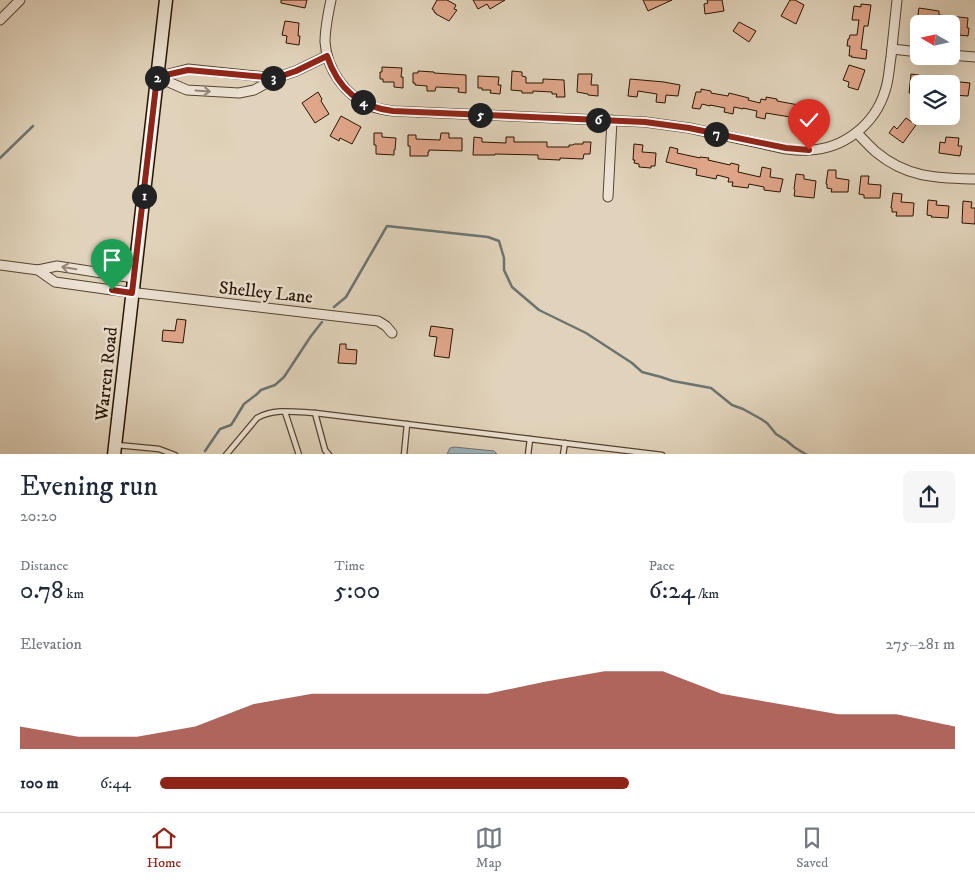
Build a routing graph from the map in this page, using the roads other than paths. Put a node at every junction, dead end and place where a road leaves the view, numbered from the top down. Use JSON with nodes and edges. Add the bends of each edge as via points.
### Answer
{"nodes":[{"id":1,"x":20,"y":0,"type":"edge"},
{"id":2,"x":166,"y":0,"type":"edge"},
{"id":3,"x":331,"y":0,"type":"edge"},
{"id":4,"x":897,"y":0,"type":"edge"},
{"id":5,"x":0,"y":20,"type":"edge"},
{"id":6,"x":892,"y":49,"type":"junction"},
{"id":7,"x":910,"y":51,"type":"edge"},
{"id":8,"x":327,"y":56,"type":"junction"},
{"id":9,"x":960,"y":56,"type":"edge"},
{"id":10,"x":975,"y":57,"type":"edge"},
{"id":11,"x":157,"y":77,"type":"junction"},
{"id":12,"x":276,"y":78,"type":"junction"},
{"id":13,"x":612,"y":120,"type":"junction"},
{"id":14,"x":857,"y":133,"type":"junction"},
{"id":15,"x":975,"y":179,"type":"edge"},
{"id":16,"x":608,"y":197,"type":"dead end"},
{"id":17,"x":0,"y":265,"type":"edge"},
{"id":18,"x":38,"y":270,"type":"junction"},
{"id":19,"x":134,"y":278,"type":"junction"},
{"id":20,"x":132,"y":293,"type":"junction"},
{"id":21,"x":392,"y":333,"type":"dead end"},
{"id":22,"x":285,"y":412,"type":"junction"},
{"id":23,"x":315,"y":413,"type":"junction"},
{"id":24,"x":408,"y":424,"type":"junction"},
{"id":25,"x":530,"y":439,"type":"junction"},
{"id":26,"x":565,"y":443,"type":"junction"},
{"id":27,"x":115,"y":450,"type":"edge"},
{"id":28,"x":175,"y":454,"type":"edge"},
{"id":29,"x":226,"y":454,"type":"edge"},
{"id":30,"x":299,"y":454,"type":"edge"},
{"id":31,"x":329,"y":454,"type":"edge"},
{"id":32,"x":404,"y":454,"type":"edge"},
{"id":33,"x":528,"y":454,"type":"edge"},
{"id":34,"x":563,"y":454,"type":"edge"},
{"id":35,"x":662,"y":454,"type":"edge"}],
"edges":[{"from":1,"to":5,"type":"street"},
{"from":2,"to":11,"type":"street","name":"Warren Road"},
{"from":3,"to":8,"type":"street","via":[[325,31]]},
{"from":4,"to":6,"type":"street"},
{"from":6,"to":7,"type":"street"},
{"from":6,"to":14,"type":"street","via":[[883,98],[872,118]]},
{"from":8,"to":12,"type":"street"},
{"from":8,"to":13,"type":"street","via":[[346,89],[362,102],[381,109]]},
{"from":9,"to":10,"type":"street"},
{"from":11,"to":12,"type":"street","via":[[188,70]]},
{"from":11,"to":12,"type":"street","one_way":true,"via":[[187,90],[239,93],[254,90]]},
{"from":11,"to":19,"type":"street","name":"Warren Road"},
{"from":13,"to":14,"type":"street","via":[[675,126],[800,150],[832,146]]},
{"from":13,"to":16,"type":"street"},
{"from":14,"to":15,"type":"street","via":[[876,152],[905,170],[930,177]]},
{"from":17,"to":18,"type":"street"},
{"from":19,"to":18,"type":"street","one_way":true,"via":[[57,266]]},
{"from":18,"to":20,"type":"street","name":"Shelley Lane","via":[[55,282]]},
{"from":19,"to":20,"type":"street","name":"Warren Road"},
{"from":20,"to":21,"type":"street","name":"Shelley Lane","via":[[378,321]]},
{"from":20,"to":27,"type":"street","name":"Warren Road"},
{"from":22,"to":23,"type":"lane"},
{"from":22,"to":29,"type":"lane","via":[[257,418]]},
{"from":22,"to":30,"type":"lane"},
{"from":23,"to":24,"type":"lane"},
{"from":23,"to":31,"type":"lane"},
{"from":24,"to":25,"type":"lane"},
{"from":24,"to":32,"type":"lane"},
{"from":25,"to":26,"type":"lane"},
{"from":25,"to":33,"type":"lane"},
{"from":26,"to":34,"type":"lane"},
{"from":26,"to":35,"type":"lane"},
{"from":27,"to":28,"type":"lane","via":[[159,449]]}]}
